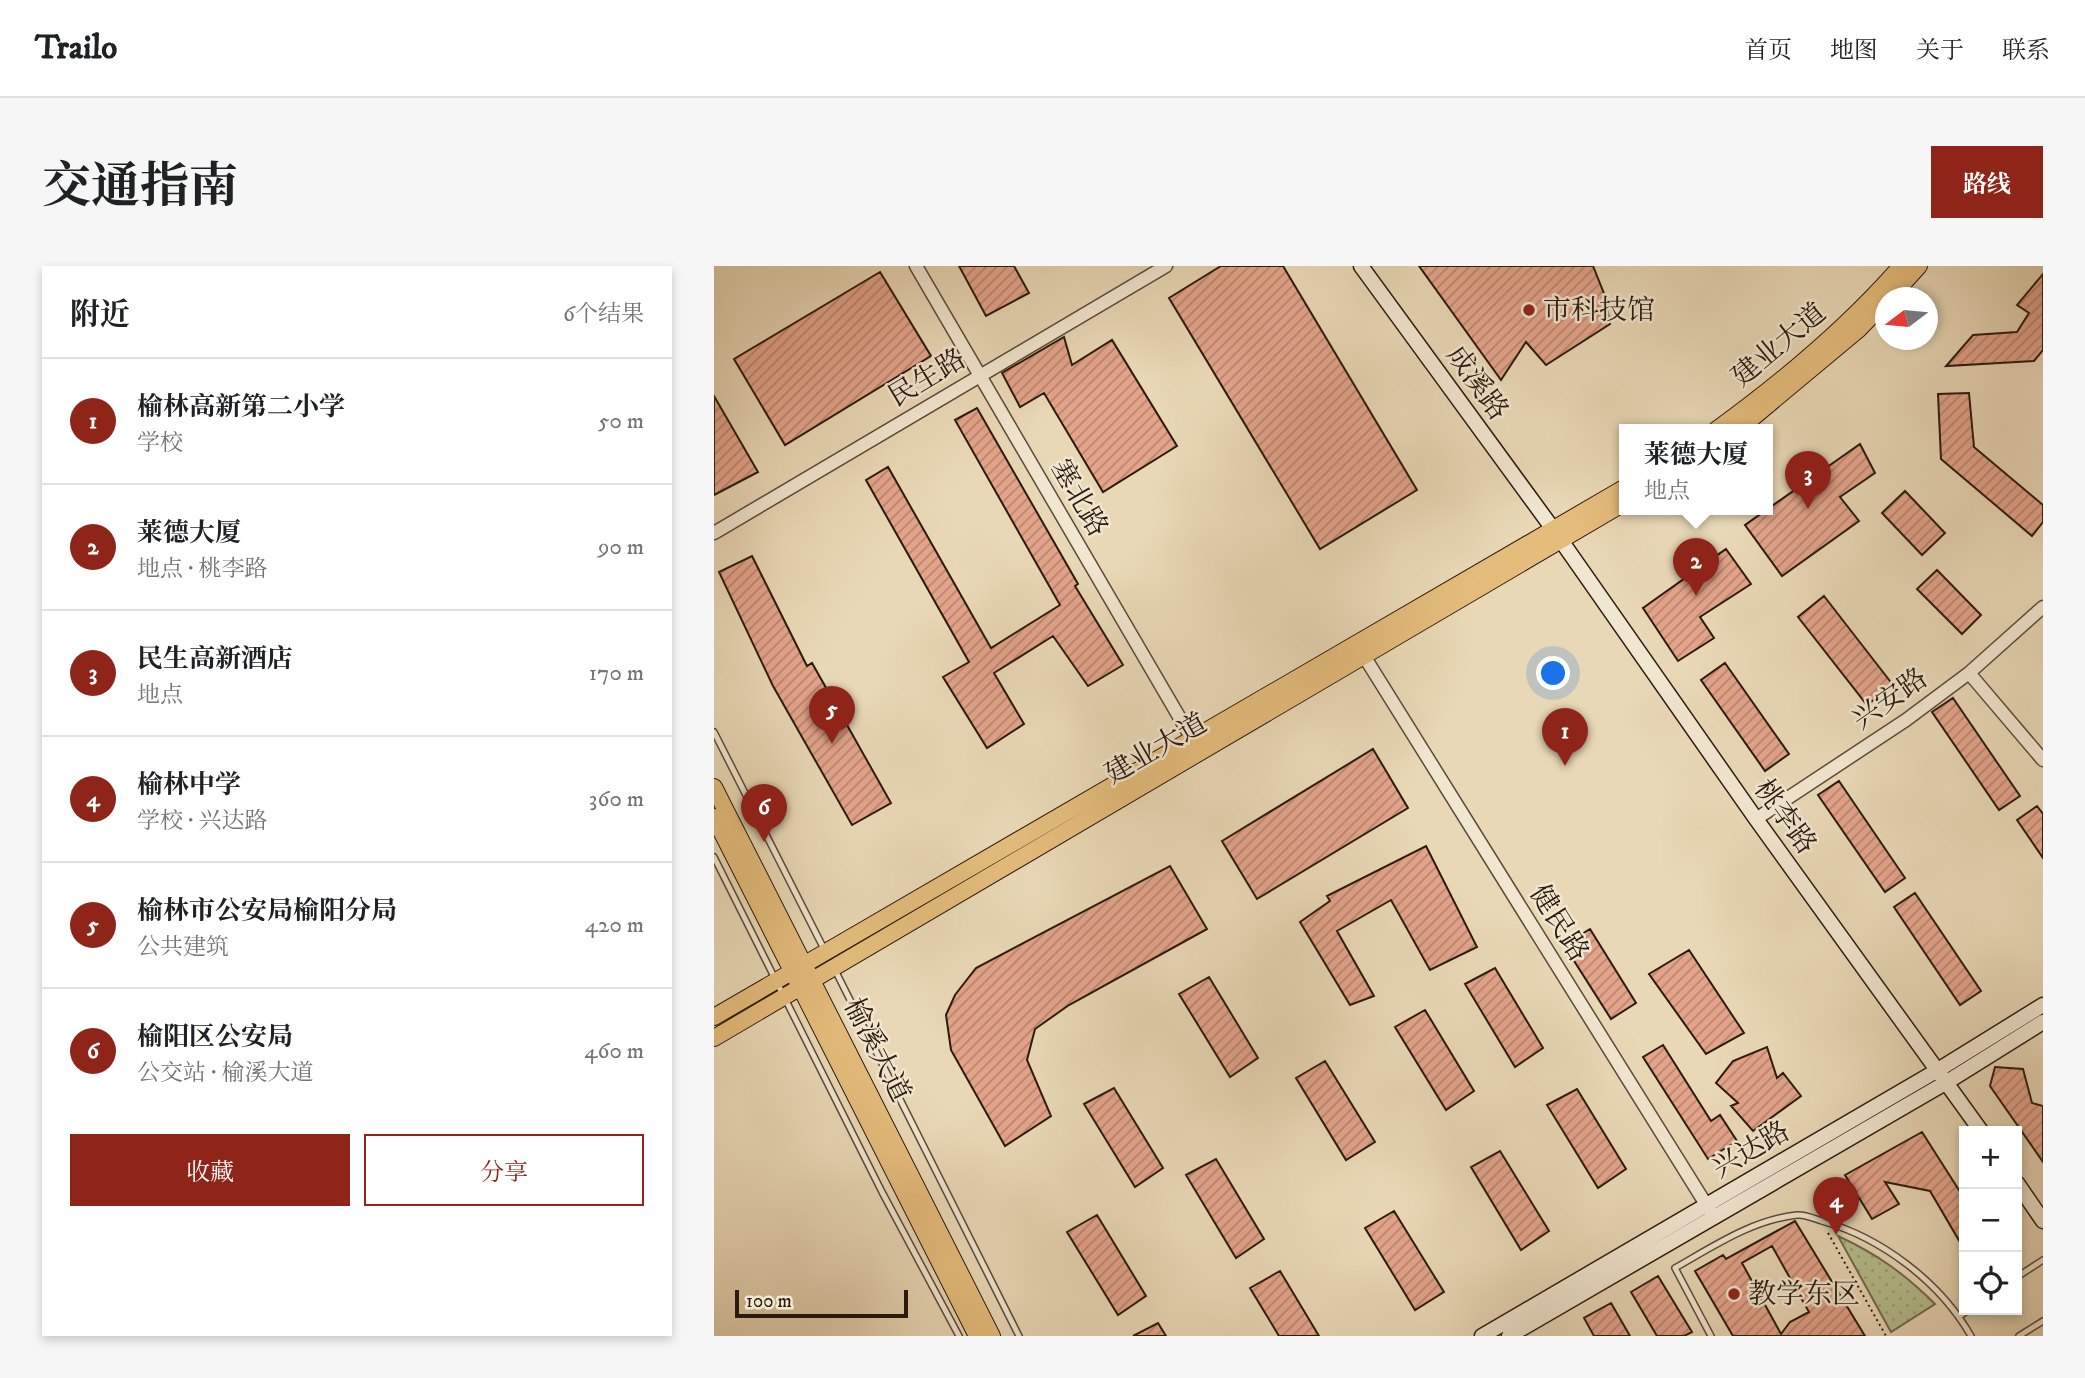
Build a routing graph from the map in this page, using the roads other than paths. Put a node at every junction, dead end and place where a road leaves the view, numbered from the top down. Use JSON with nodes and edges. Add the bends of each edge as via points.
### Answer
{"nodes":[{"id":1,"x":916,"y":266,"type":"edge"},
{"id":2,"x":1166,"y":266,"type":"edge"},
{"id":3,"x":1362,"y":266,"type":"edge"},
{"id":4,"x":1901,"y":266,"type":"edge"},
{"id":5,"x":1919,"y":266,"type":"edge"},
{"id":6,"x":1900,"y":287,"type":"edge"},
{"id":7,"x":1875,"y":312,"type":"edge"},
{"id":8,"x":979,"y":376,"type":"junction"},
{"id":9,"x":1724,"y":424,"type":"edge"},
{"id":10,"x":1745,"y":424,"type":"edge"},
{"id":11,"x":1619,"y":491,"type":"edge"},
{"id":12,"x":1619,"y":505,"type":"edge"},
{"id":13,"x":714,"y":533,"type":"edge"},
{"id":14,"x":1557,"y":534,"type":"junction"},
{"id":15,"x":2043,"y":607,"type":"edge"},
{"id":16,"x":1364,"y":656,"type":"junction"},
{"id":17,"x":1969,"y":673,"type":"junction"},
{"id":18,"x":714,"y":732,"type":"edge"},
{"id":19,"x":1197,"y":747,"type":"junction"},
{"id":20,"x":2043,"y":760,"type":"edge"},
{"id":21,"x":714,"y":787,"type":"edge"},
{"id":22,"x":714,"y":817,"type":"edge"},
{"id":23,"x":1756,"y":819,"type":"junction"},
{"id":24,"x":714,"y":857,"type":"edge"},
{"id":25,"x":830,"y":960,"type":"junction"},
{"id":26,"x":802,"y":977,"type":"junction"},
{"id":27,"x":780,"y":989,"type":"junction"},
{"id":28,"x":2043,"y":1005,"type":"edge"},
{"id":29,"x":714,"y":1017,"type":"edge"},
{"id":30,"x":2043,"y":1022,"type":"edge"},
{"id":31,"x":714,"y":1038,"type":"edge"},
{"id":32,"x":1943,"y":1076,"type":"junction"},
{"id":33,"x":1978,"y":1126,"type":"edge"},
{"id":34,"x":2021,"y":1189,"type":"edge"},
{"id":35,"x":1710,"y":1211,"type":"junction"},
{"id":36,"x":2043,"y":1221,"type":"edge"},
{"id":37,"x":2043,"y":1260,"type":"edge"},
{"id":38,"x":2022,"y":1275,"type":"edge"},
{"id":39,"x":1959,"y":1316,"type":"joint"},
{"id":40,"x":2043,"y":1321,"type":"edge"},
{"id":41,"x":1710,"y":1335,"type":"edge"},
{"id":42,"x":959,"y":1336,"type":"edge"},
{"id":43,"x":977,"y":1336,"type":"edge"},
{"id":44,"x":992,"y":1336,"type":"edge"},
{"id":45,"x":1019,"y":1336,"type":"edge"},
{"id":46,"x":1482,"y":1336,"type":"edge"},
{"id":47,"x":1509,"y":1336,"type":"edge"},
{"id":48,"x":1971,"y":1336,"type":"edge"},
{"id":49,"x":2019,"y":1336,"type":"edge"}],
"edges":[{"from":1,"to":8,"type":"street","name":"塞北路"},
{"from":2,"to":8,"type":"street","name":"民生路"},
{"from":3,"to":14,"type":"main road","name":"成溪路"},
{"from":4,"to":9,"type":"main road","name":"建业大道","via":[[1849,320]]},
{"from":5,"to":6,"type":"main road"},
{"from":7,"to":10,"type":"main road","name":"建业大道"},
{"from":8,"to":13,"type":"street","name":"民生路"},
{"from":8,"to":19,"type":"street","name":"塞北路"},
{"from":11,"to":14,"type":"main road","name":"建业大道"},
{"from":12,"to":14,"type":"main road","name":"建业大道"},
{"from":14,"to":16,"type":"main road","name":"建业大道"},
{"from":14,"to":19,"type":"main road","name":"建业大道"},
{"from":14,"to":23,"type":"main road","name":"桃李路"},
{"from":15,"to":17,"type":"street","name":"兴安路"},
{"from":16,"to":19,"type":"main road","name":"建业大道"},
{"from":16,"to":35,"type":"street","name":"健民路"},
{"from":17,"to":20,"type":"street"},
{"from":17,"to":23,"type":"street","name":"兴安路"},
{"from":18,"to":25,"type":"lane"},
{"from":19,"to":25,"type":"main road","name":"建业大道"},
{"from":21,"to":26,"type":"main road","name":"榆溪大道"},
{"from":22,"to":26,"type":"main road","name":"榆溪大道"},
{"from":23,"to":32,"type":"main road","name":"桃李路"},
{"from":24,"to":27,"type":"lane"},
{"from":25,"to":26,"type":"main road","name":"建业大道"},
{"from":25,"to":45,"type":"lane"},
{"from":26,"to":27,"type":"main road","name":"建业大道"},
{"from":26,"to":43,"type":"main road","name":"榆溪大道"},
{"from":26,"to":44,"type":"main road","name":"榆溪大道"},
{"from":27,"to":29,"type":"main road","name":"建业大道"},
{"from":27,"to":31,"type":"main road","name":"建业大道"},
{"from":27,"to":42,"type":"lane"},
{"from":28,"to":32,"type":"main road","name":"兴达路"},
{"from":30,"to":32,"type":"main road","name":"兴达路"},
{"from":32,"to":33,"type":"main road","name":"桃李路"},
{"from":32,"to":35,"type":"main road","name":"兴达路"},
{"from":34,"to":36,"type":"main road"},
{"from":35,"to":46,"type":"main road","name":"兴达路"},
{"from":35,"to":47,"type":"main road","name":"兴达路"},
{"from":37,"to":38,"type":"lane"},
{"from":39,"to":41,"type":"lane","via":[[1911,1267],[1849,1228],[1799,1214],[1749,1227],[1675,1268]]},
{"from":39,"to":48,"type":"lane"},
{"from":40,"to":49,"type":"lane"}]}
